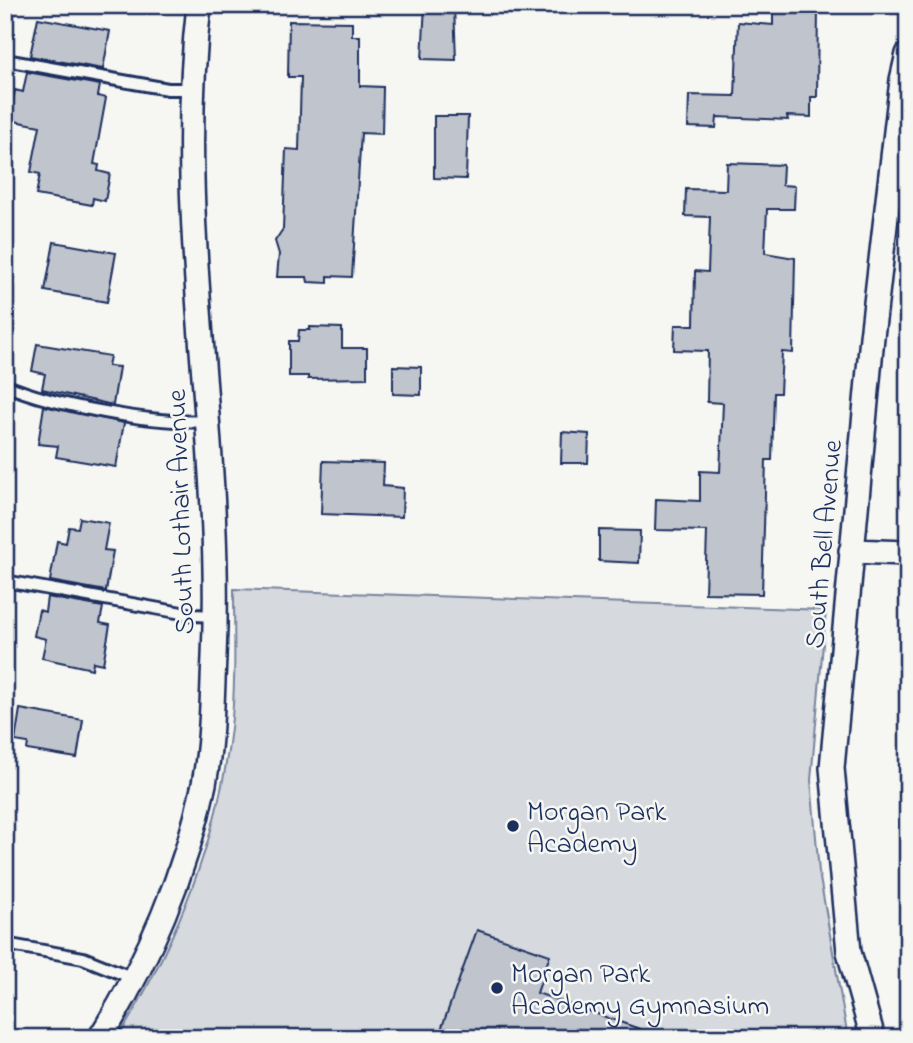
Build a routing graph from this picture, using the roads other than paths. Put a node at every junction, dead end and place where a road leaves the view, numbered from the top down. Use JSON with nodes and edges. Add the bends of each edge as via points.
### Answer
{"nodes":[{"id":1,"x":200,"y":5,"type":"edge"},
{"id":2,"x":908,"y":54,"type":"edge"},
{"id":3,"x":5,"y":60,"type":"edge"},
{"id":4,"x":905,"y":80,"type":"edge"},
{"id":5,"x":192,"y":89,"type":"junction"},
{"id":6,"x":5,"y":385,"type":"edge"},
{"id":7,"x":207,"y":421,"type":"junction"},
{"id":8,"x":851,"y":551,"type":"junction"},
{"id":9,"x":908,"y":553,"type":"edge"},
{"id":10,"x":5,"y":581,"type":"edge"},
{"id":11,"x":216,"y":616,"type":"junction"},
{"id":12,"x":5,"y":944,"type":"edge"},
{"id":13,"x":133,"y":978,"type":"junction"},
{"id":14,"x":100,"y":1038,"type":"edge"},
{"id":15,"x":873,"y":1038,"type":"edge"}],
"edges":[{"from":1,"to":5,"type":"street","name":"South Lothair Avenue"},
{"from":2,"to":4,"type":"street","name":"South Bell Avenue"},
{"from":3,"to":5,"type":"lane","via":[[168,89]]},
{"from":4,"to":8,"type":"street","name":"South Bell Avenue"},
{"from":5,"to":7,"type":"street","name":"South Lothair Avenue","via":[[190,173]]},
{"from":6,"to":7,"type":"lane","via":[[61,402],[160,419]]},
{"from":7,"to":11,"type":"street","name":"South Lothair Avenue"},
{"from":8,"to":9,"type":"street"},
{"from":8,"to":15,"type":"street","name":"South Bell Avenue","via":[[832,768],[849,952]]},
{"from":10,"to":11,"type":"lane"},
{"from":11,"to":13,"type":"street","name":"South Lothair Avenue","via":[[204,783],[157,932]]},
{"from":12,"to":13,"type":"lane","via":[[83,958]]},
{"from":13,"to":14,"type":"street","name":"South Lothair Avenue"}]}
